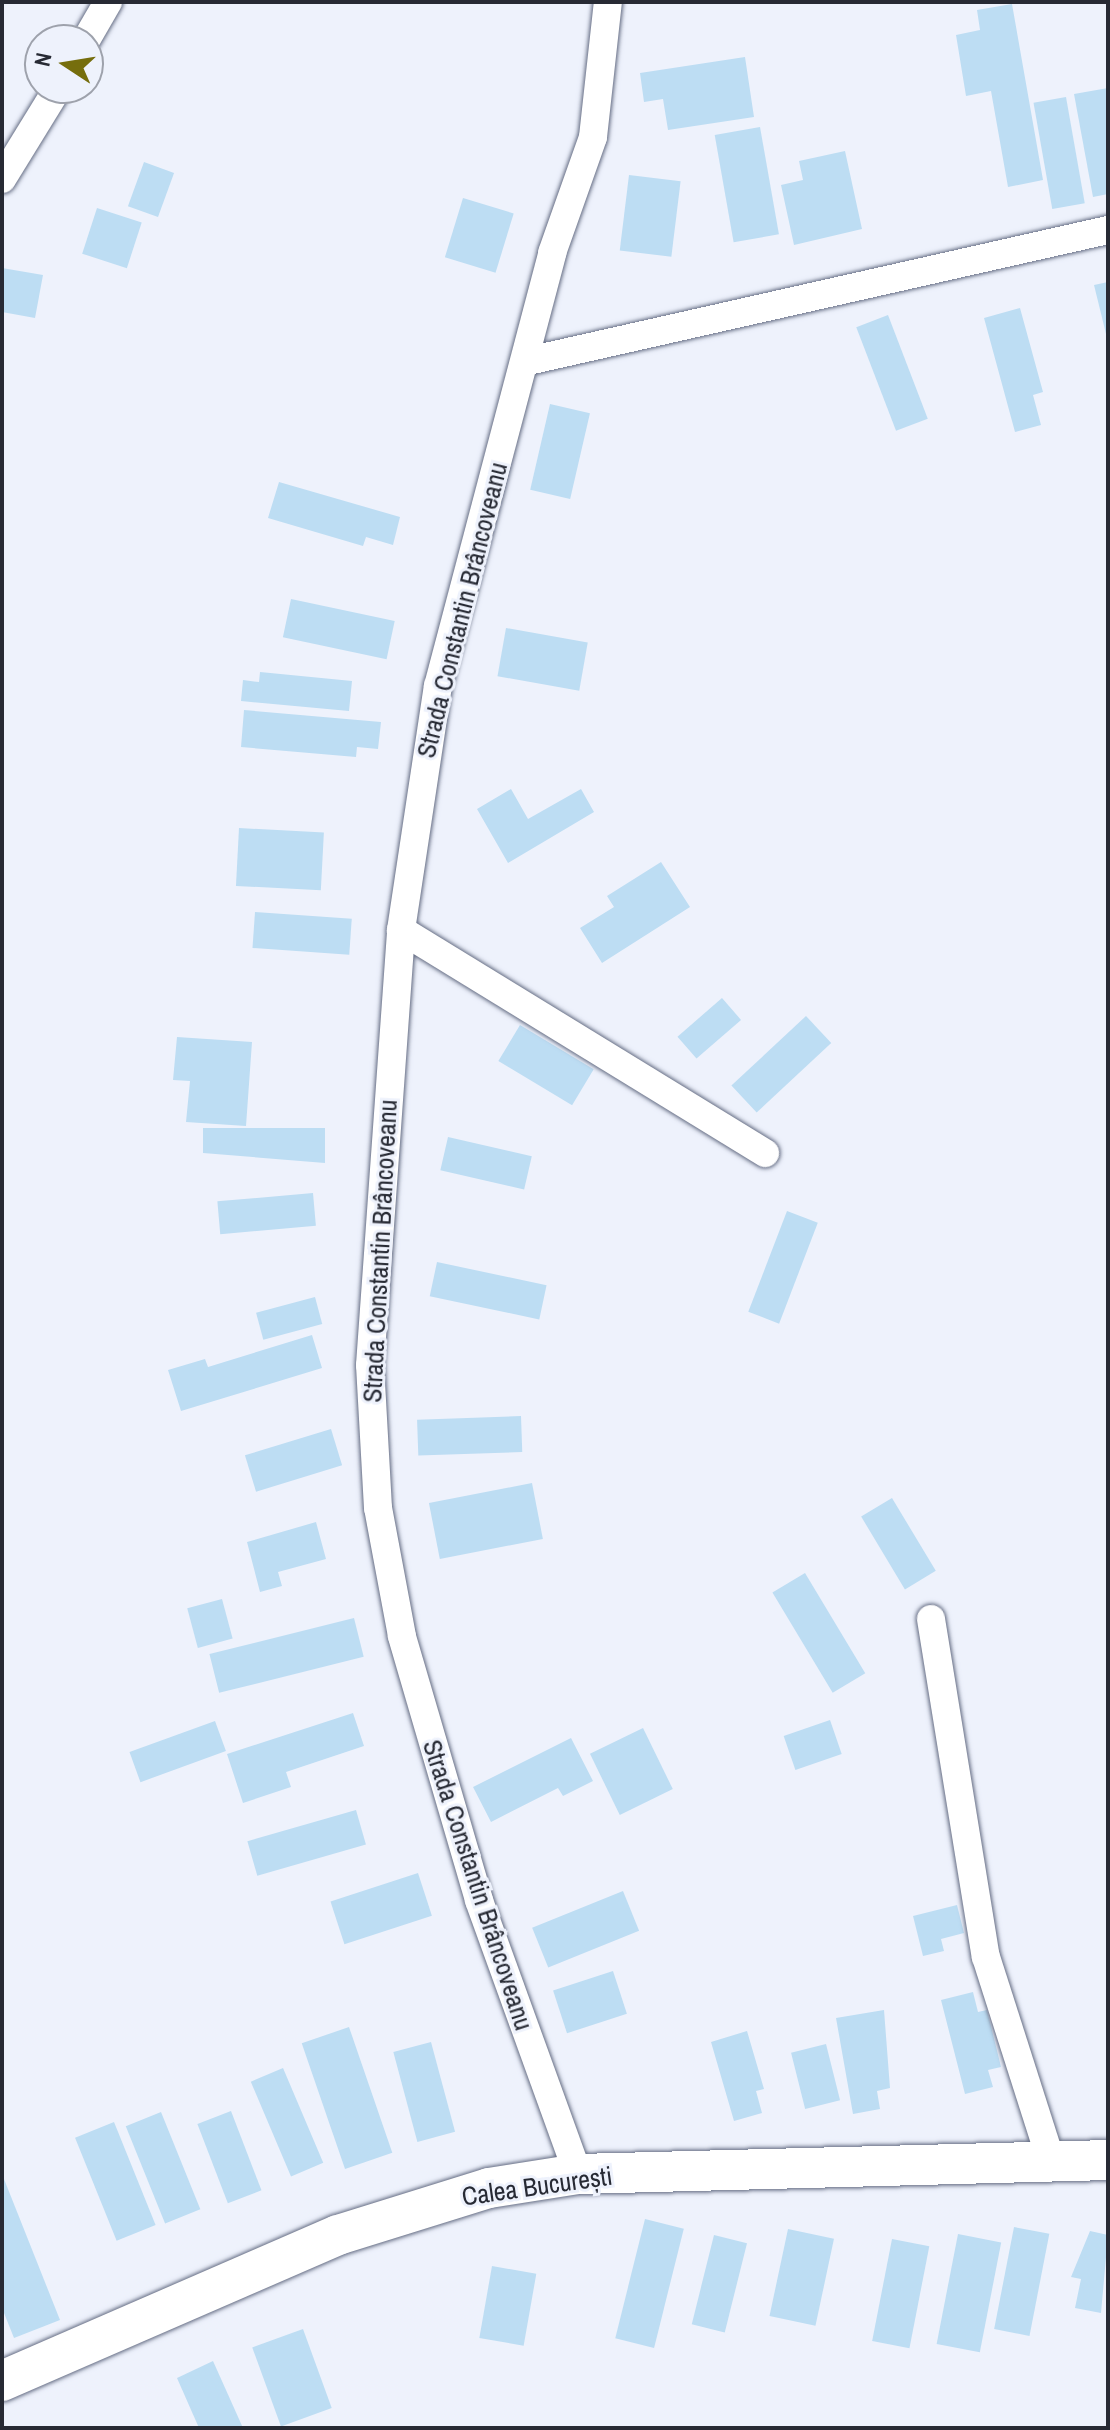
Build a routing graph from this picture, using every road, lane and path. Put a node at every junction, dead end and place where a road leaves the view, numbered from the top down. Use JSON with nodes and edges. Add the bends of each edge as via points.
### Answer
{"nodes":[{"id":1,"x":108,"y":2,"type":"edge"},
{"id":2,"x":608,"y":2,"type":"edge"},
{"id":3,"x":95,"y":24,"type":"edge"},
{"id":4,"x":48,"y":104,"type":"edge"},
{"id":5,"x":2,"y":179,"type":"edge"},
{"id":6,"x":1108,"y":230,"type":"edge"},
{"id":7,"x":528,"y":361,"type":"junction"},
{"id":8,"x":401,"y":930,"type":"junction"},
{"id":9,"x":765,"y":1153,"type":"dead end"},
{"id":10,"x":931,"y":1619,"type":"dead end"},
{"id":11,"x":1108,"y":2160,"type":"edge"},
{"id":12,"x":1051,"y":2161,"type":"junction"},
{"id":13,"x":578,"y":2174,"type":"junction"},
{"id":14,"x":2,"y":2381,"type":"edge"}],
"edges":[{"from":1,"to":3,"type":"street"},
{"from":2,"to":7,"type":"street","name":"Strada Constantin Brâncoveanu","via":[[593,137],[552,253]]},
{"from":4,"to":5,"type":"street"},
{"from":6,"to":7,"type":"street"},
{"from":7,"to":8,"type":"street","name":"Strada Constantin Brâncoveanu","via":[[438,686]]},
{"from":8,"to":9,"type":"street"},
{"from":8,"to":13,"type":"street","name":"Strada Constantin Brâncoveanu","via":[[370,1365],[378,1508],[437,1770]]},
{"from":10,"to":12,"type":"street","via":[[986,1957]]},
{"from":11,"to":12,"type":"main road","name":"Calea București"},
{"from":12,"to":13,"type":"main road","name":"Calea București"},
{"from":13,"to":14,"type":"main road","name":"Calea București","via":[[413,2208]]}]}
